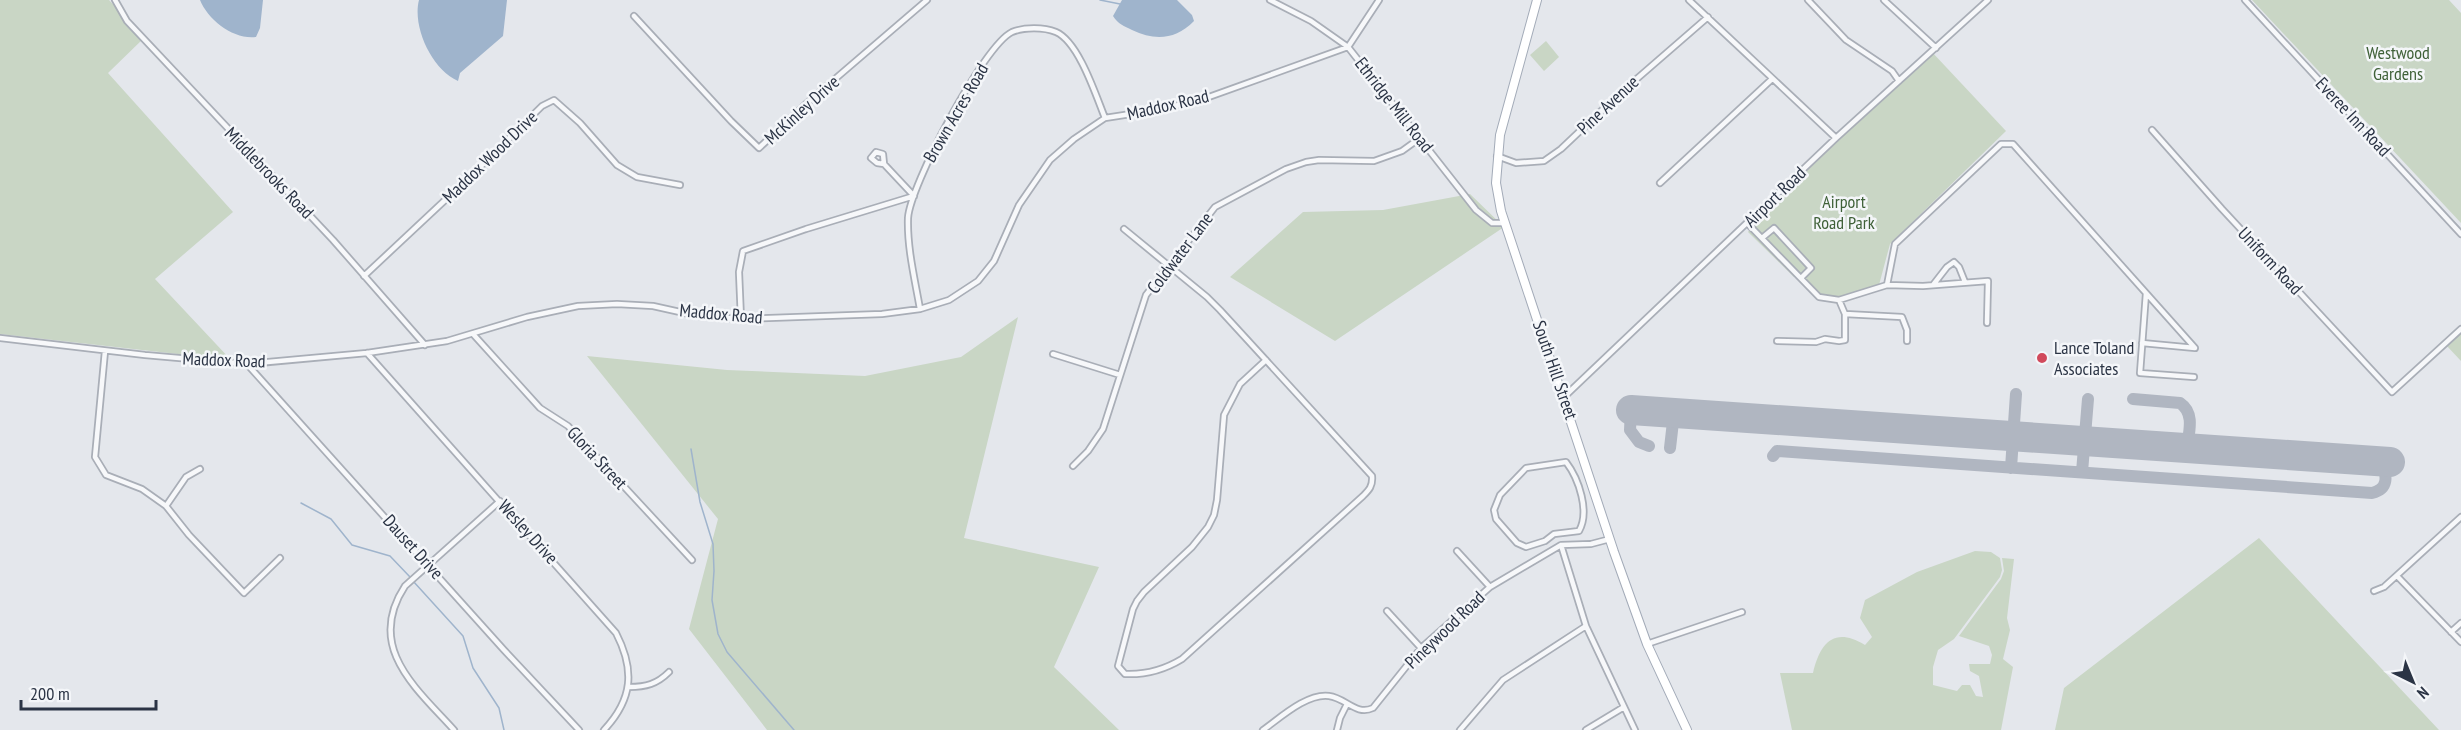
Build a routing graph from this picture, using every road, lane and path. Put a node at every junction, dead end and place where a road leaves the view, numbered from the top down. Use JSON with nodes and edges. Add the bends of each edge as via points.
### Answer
{"nodes":[{"id":1,"x":115,"y":0,"type":"edge"},
{"id":2,"x":927,"y":0,"type":"edge"},
{"id":3,"x":1270,"y":0,"type":"edge"},
{"id":4,"x":1379,"y":0,"type":"edge"},
{"id":5,"x":1537,"y":0,"type":"edge"},
{"id":6,"x":1689,"y":0,"type":"edge"},
{"id":7,"x":1808,"y":0,"type":"edge"},
{"id":8,"x":1884,"y":0,"type":"edge"},
{"id":9,"x":1988,"y":0,"type":"edge"},
{"id":10,"x":2245,"y":0,"type":"edge"},
{"id":11,"x":634,"y":16,"type":"dead end"},
{"id":12,"x":1708,"y":17,"type":"junction"},
{"id":13,"x":1348,"y":47,"type":"junction"},
{"id":14,"x":1936,"y":48,"type":"junction"},
{"id":15,"x":1772,"y":79,"type":"junction"},
{"id":16,"x":1899,"y":81,"type":"junction"},
{"id":17,"x":1105,"y":118,"type":"junction"},
{"id":18,"x":2151,"y":130,"type":"dead end"},
{"id":19,"x":1420,"y":138,"type":"junction"},
{"id":20,"x":1836,"y":138,"type":"junction"},
{"id":21,"x":1497,"y":156,"type":"junction"},
{"id":22,"x":884,"y":164,"type":"dead end"},
{"id":23,"x":1660,"y":183,"type":"dead end"},
{"id":24,"x":680,"y":185,"type":"dead end"},
{"id":25,"x":914,"y":196,"type":"junction"},
{"id":26,"x":1504,"y":223,"type":"junction"},
{"id":27,"x":1747,"y":223,"type":"junction"},
{"id":28,"x":1124,"y":229,"type":"dead end"},
{"id":29,"x":2461,"y":234,"type":"edge"},
{"id":30,"x":1762,"y":238,"type":"junction"},
{"id":31,"x":1168,"y":264,"type":"junction"},
{"id":32,"x":364,"y":276,"type":"junction"},
{"id":33,"x":1801,"y":278,"type":"junction"},
{"id":34,"x":1965,"y":282,"type":"junction"},
{"id":35,"x":1887,"y":285,"type":"junction"},
{"id":36,"x":1933,"y":285,"type":"junction"},
{"id":37,"x":2146,"y":293,"type":"junction"},
{"id":38,"x":1839,"y":300,"type":"junction"},
{"id":39,"x":920,"y":309,"type":"junction"},
{"id":40,"x":1845,"y":314,"type":"junction"},
{"id":41,"x":741,"y":319,"type":"junction"},
{"id":42,"x":1986,"y":323,"type":"dead end"},
{"id":43,"x":2461,"y":329,"type":"edge"},
{"id":44,"x":473,"y":334,"type":"junction"},
{"id":45,"x":0,"y":338,"type":"edge"},
{"id":46,"x":1777,"y":341,"type":"dead end"},
{"id":47,"x":1907,"y":341,"type":"dead end"},
{"id":48,"x":2142,"y":343,"type":"junction"},
{"id":49,"x":425,"y":345,"type":"junction"},
{"id":50,"x":105,"y":351,"type":"junction"},
{"id":51,"x":368,"y":353,"type":"junction"},
{"id":52,"x":1053,"y":354,"type":"dead end"},
{"id":53,"x":1266,"y":360,"type":"junction"},
{"id":54,"x":247,"y":364,"type":"junction"},
{"id":55,"x":1120,"y":375,"type":"junction"},
{"id":56,"x":2194,"y":377,"type":"dead end"},
{"id":57,"x":1564,"y":397,"type":"junction"},
{"id":58,"x":1073,"y":466,"type":"dead end"},
{"id":59,"x":1587,"y":468,"type":"junction"},
{"id":60,"x":200,"y":469,"type":"dead end"},
{"id":61,"x":1573,"y":471,"type":"junction"},
{"id":62,"x":500,"y":501,"type":"junction"},
{"id":63,"x":166,"y":506,"type":"junction"},
{"id":64,"x":2461,"y":517,"type":"edge"},
{"id":65,"x":1610,"y":539,"type":"junction"},
{"id":66,"x":1561,"y":545,"type":"junction"},
{"id":67,"x":1457,"y":551,"type":"dead end"},
{"id":68,"x":280,"y":558,"type":"dead end"},
{"id":69,"x":692,"y":560,"type":"dead end"},
{"id":70,"x":428,"y":564,"type":"junction"},
{"id":71,"x":2397,"y":576,"type":"junction"},
{"id":72,"x":1490,"y":586,"type":"junction"},
{"id":73,"x":2374,"y":591,"type":"dead end"},
{"id":74,"x":1387,"y":611,"type":"dead end"},
{"id":75,"x":1742,"y":612,"type":"dead end"},
{"id":76,"x":2461,"y":623,"type":"edge"},
{"id":77,"x":1586,"y":626,"type":"junction"},
{"id":78,"x":2451,"y":632,"type":"junction"},
{"id":79,"x":2461,"y":642,"type":"edge"},
{"id":80,"x":1647,"y":644,"type":"junction"},
{"id":81,"x":1421,"y":648,"type":"junction"},
{"id":82,"x":669,"y":672,"type":"dead end"},
{"id":83,"x":629,"y":687,"type":"junction"},
{"id":84,"x":1347,"y":704,"type":"junction"},
{"id":85,"x":1624,"y":708,"type":"junction"},
{"id":86,"x":454,"y":730,"type":"edge"},
{"id":87,"x":579,"y":730,"type":"edge"},
{"id":88,"x":604,"y":730,"type":"edge"},
{"id":89,"x":1263,"y":730,"type":"edge"},
{"id":90,"x":1337,"y":730,"type":"edge"},
{"id":91,"x":1460,"y":730,"type":"edge"},
{"id":92,"x":1586,"y":730,"type":"edge"},
{"id":93,"x":1635,"y":730,"type":"edge"},
{"id":94,"x":1687,"y":730,"type":"edge"}],
"edges":[{"from":1,"to":32,"type":"street","name":"Middlebrooks Road","via":[[127,21]]},
{"from":2,"to":11,"type":"street","name":"McKinley Drive","via":[[759,148]]},
{"from":3,"to":13,"type":"street","name":"Ethridge Mill Road","via":[[1311,21]]},
{"from":4,"to":13,"type":"street"},
{"from":5,"to":21,"type":"main road","name":"South Hill Street"},
{"from":6,"to":12,"type":"street"},
{"from":7,"to":16,"type":"street","via":[[1846,40],[1892,70]]},
{"from":8,"to":14,"type":"street"},
{"from":9,"to":14,"type":"street","name":"Airport Road"},
{"from":10,"to":29,"type":"street","name":"Everee Inn Road"},
{"from":12,"to":15,"type":"street"},
{"from":12,"to":21,"type":"street","name":"Pine Avenue","via":[[1544,161],[1516,163]]},
{"from":13,"to":17,"type":"street","name":"Maddox Road","via":[[1206,98]]},
{"from":13,"to":19,"type":"street","name":"Ethridge Mill Road"},
{"from":14,"to":16,"type":"street","name":"Airport Road"},
{"from":15,"to":20,"type":"street"},
{"from":15,"to":23,"type":"street"},
{"from":16,"to":20,"type":"street","name":"Airport Road"},
{"from":17,"to":25,"type":"street","name":"Brown Acres Road","via":[[1082,60],[1058,33],[1034,28],[1011,33],[985,61],[958,104],[928,159]]},
{"from":17,"to":39,"type":"street","name":"Maddox Road","via":[[1050,160],[1019,205],[994,261],[978,281],[949,300]]},
{"from":18,"to":43,"type":"street","name":"Uniform Road","via":[[2391,391]]},
{"from":19,"to":26,"type":"street","name":"Ethridge Mill Road","via":[[1476,210],[1492,223]]},
{"from":19,"to":31,"type":"street","name":"Coldwater Lane","via":[[1402,151],[1374,161],[1319,160],[1277,174],[1215,207]]},
{"from":20,"to":27,"type":"street","name":"Airport Road"},
{"from":21,"to":26,"type":"main road","name":"South Hill Street","via":[[1496,183]]},
{"from":22,"to":25,"type":"street"},
{"from":24,"to":32,"type":"street","name":"Maddox Wood Drive","via":[[637,177],[617,165],[554,100],[542,105]]},
{"from":25,"to":39,"type":"street","name":"Brown Acres Road","via":[[908,217]]},
{"from":25,"to":41,"type":"street","via":[[743,251],[739,272]]},
{"from":26,"to":57,"type":"main road","name":"South Hill Street"},
{"from":27,"to":30,"type":"street"},
{"from":27,"to":57,"type":"street","name":"Airport Road"},
{"from":28,"to":31,"type":"street"},
{"from":30,"to":33,"type":"street"},
{"from":30,"to":33,"type":"street","via":[[1774,228],[1811,268]]},
{"from":31,"to":53,"type":"street","via":[[1207,297]]},
{"from":31,"to":55,"type":"street","name":"Coldwater Lane","via":[[1146,295]]},
{"from":32,"to":49,"type":"street","name":"Middlebrooks Road"},
{"from":33,"to":38,"type":"street","via":[[1820,297]]},
{"from":34,"to":36,"type":"street"},
{"from":34,"to":36,"type":"street","via":[[1954,262]]},
{"from":34,"to":42,"type":"street","via":[[1988,281]]},
{"from":35,"to":36,"type":"street"},
{"from":35,"to":37,"type":"street","via":[[1894,244],[2001,144],[2013,144]]},
{"from":35,"to":38,"type":"street"},
{"from":37,"to":48,"type":"street"},
{"from":37,"to":48,"type":"street","via":[[2195,348]]},
{"from":38,"to":40,"type":"street"},
{"from":39,"to":41,"type":"street","name":"Maddox Road"},
{"from":40,"to":46,"type":"street","via":[[1845,340]]},
{"from":40,"to":47,"type":"street","via":[[1902,317]]},
{"from":41,"to":44,"type":"street","name":"Maddox Road","via":[[698,316],[653,306],[578,306]]},
{"from":44,"to":49,"type":"street","name":"Maddox Road"},
{"from":44,"to":69,"type":"street","name":"Gloria Street","via":[[540,408],[568,426]]},
{"from":45,"to":50,"type":"street","name":"Maddox Road"},
{"from":48,"to":56,"type":"street","via":[[2140,373]]},
{"from":49,"to":51,"type":"street","name":"Maddox Road"},
{"from":50,"to":54,"type":"street","name":"Maddox Road"},
{"from":50,"to":63,"type":"street","via":[[95,458],[106,475],[142,489]]},
{"from":51,"to":54,"type":"street","name":"Maddox Road"},
{"from":51,"to":62,"type":"street","name":"Wesley Drive"},
{"from":52,"to":55,"type":"street"},
{"from":53,"to":53,"type":"street","via":[[1372,476],[1370,489],[1182,659],[1150,673],[1125,674],[1118,666],[1133,609],[1144,592],[1208,527],[1217,500],[1224,415],[1240,384]]},
{"from":54,"to":70,"type":"street","name":"Dauset Drive"},
{"from":55,"to":58,"type":"street","name":"Coldwater Lane","via":[[1098,438]]},
{"from":57,"to":59,"type":"main road","name":"South Hill Street"},
{"from":59,"to":61,"type":"street"},
{"from":59,"to":65,"type":"main road","name":"South Hill Street"},
{"from":60,"to":63,"type":"street","via":[[186,477]]},
{"from":61,"to":61,"type":"street","via":[[1566,462],[1526,468],[1500,495],[1494,510],[1496,519],[1516,543],[1526,547],[1554,534],[1579,531],[1585,514]]},
{"from":62,"to":70,"type":"street"},
{"from":62,"to":83,"type":"street","name":"Wesley Drive","via":[[616,633],[627,657]]},
{"from":63,"to":68,"type":"street","via":[[244,593]]},
{"from":64,"to":71,"type":"street"},
{"from":65,"to":66,"type":"street","name":"Pineywood Road"},
{"from":65,"to":80,"type":"main road","name":"South Hill Street"},
{"from":66,"to":72,"type":"street","name":"Pineywood Road"},
{"from":66,"to":77,"type":"street"},
{"from":67,"to":72,"type":"street"},
{"from":70,"to":86,"type":"street","via":[[398,597],[391,619],[392,647],[400,669]]},
{"from":70,"to":87,"type":"street","name":"Dauset Drive"},
{"from":71,"to":73,"type":"street"},
{"from":71,"to":78,"type":"street"},
{"from":72,"to":81,"type":"street","name":"Pineywood Road"},
{"from":74,"to":81,"type":"street"},
{"from":75,"to":80,"type":"street"},
{"from":76,"to":78,"type":"street"},
{"from":77,"to":85,"type":"street"},
{"from":77,"to":91,"type":"street","via":[[1503,680]]},
{"from":78,"to":79,"type":"street"},
{"from":80,"to":94,"type":"main road","name":"South Hill Street"},
{"from":81,"to":84,"type":"street","name":"Pineywood Road","via":[[1376,706],[1363,711]]},
{"from":82,"to":83,"type":"street","via":[[656,683]]},
{"from":83,"to":88,"type":"street","name":"Wesley Drive","via":[[618,713]]},
{"from":84,"to":89,"type":"street","name":"Pineywood Road","via":[[1320,696]]},
{"from":84,"to":90,"type":"street"},
{"from":85,"to":92,"type":"street"},
{"from":85,"to":93,"type":"street"}]}
